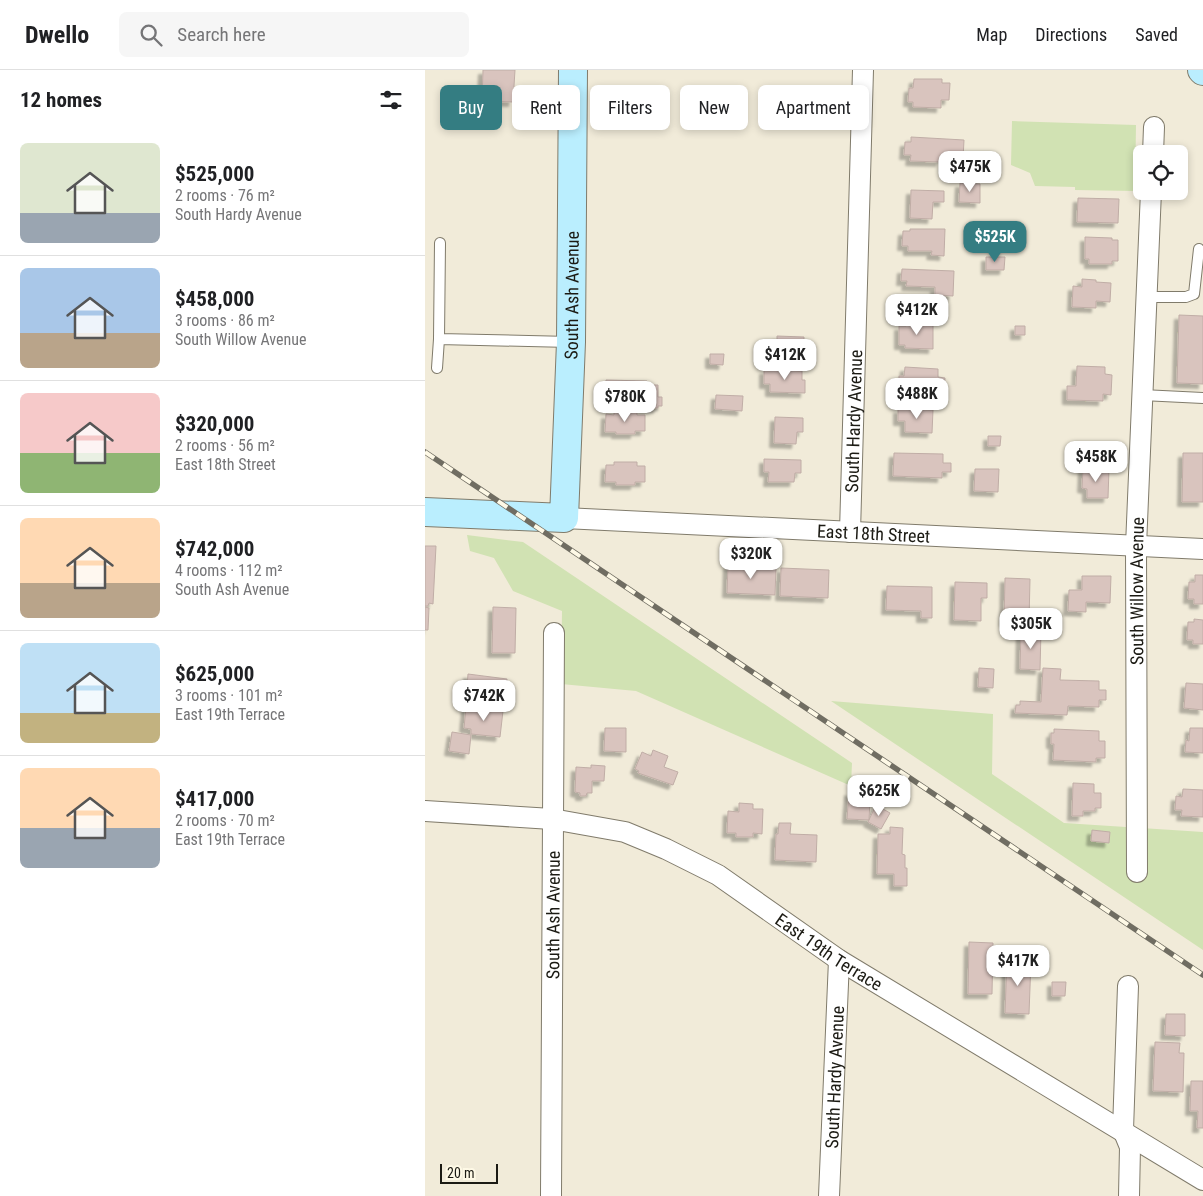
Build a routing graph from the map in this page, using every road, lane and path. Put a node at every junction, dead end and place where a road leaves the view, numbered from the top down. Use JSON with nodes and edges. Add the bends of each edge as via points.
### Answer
{"nodes":[{"id":1,"x":573,"y":70,"type":"edge"},
{"id":2,"x":863,"y":70,"type":"edge"},
{"id":3,"x":1154,"y":127,"type":"dead end"},
{"id":4,"x":1153,"y":145,"type":"edge"},
{"id":5,"x":1151,"y":200,"type":"edge"},
{"id":6,"x":440,"y":243,"type":"dead end"},
{"id":7,"x":1199,"y":250,"type":"dead end"},
{"id":8,"x":1146,"y":297,"type":"junction"},
{"id":9,"x":439,"y":339,"type":"junction"},
{"id":10,"x":571,"y":342,"type":"junction"},
{"id":11,"x":437,"y":368,"type":"dead end"},
{"id":12,"x":1142,"y":395,"type":"junction"},
{"id":13,"x":1203,"y":398,"type":"edge"},
{"id":14,"x":425,"y":512,"type":"edge"},
{"id":15,"x":564,"y":518,"type":"junction"},
{"id":16,"x":850,"y":532,"type":"junction"},
{"id":17,"x":1136,"y":546,"type":"junction"},
{"id":18,"x":1203,"y":549,"type":"edge"},
{"id":19,"x":554,"y":633,"type":"dead end"},
{"id":20,"x":425,"y":811,"type":"edge"},
{"id":21,"x":552,"y":819,"type":"junction"},
{"id":22,"x":1137,"y":872,"type":"dead end"},
{"id":23,"x":839,"y":960,"type":"junction"},
{"id":24,"x":1128,"y":986,"type":"dead end"},
{"id":25,"x":1123,"y":1130,"type":"junction"},
{"id":26,"x":1203,"y":1180,"type":"edge"},
{"id":27,"x":551,"y":1196,"type":"edge"},
{"id":28,"x":829,"y":1196,"type":"edge"},
{"id":29,"x":1129,"y":1196,"type":"edge"}],
"edges":[{"from":1,"to":10,"type":"street","name":"South Ash Avenue"},
{"from":2,"to":16,"type":"street","name":"South Hardy Avenue"},
{"from":3,"to":4,"type":"street"},
{"from":5,"to":8,"type":"street","name":"South Willow Avenue"},
{"from":6,"to":9,"type":"lane"},
{"from":7,"to":8,"type":"lane","via":[[1194,294],[1186,298]]},
{"from":8,"to":12,"type":"street","name":"South Willow Avenue"},
{"from":9,"to":10,"type":"lane"},
{"from":9,"to":11,"type":"lane"},
{"from":10,"to":15,"type":"street","name":"South Ash Avenue"},
{"from":12,"to":13,"type":"lane"},
{"from":12,"to":17,"type":"street","name":"South Willow Avenue"},
{"from":14,"to":15,"type":"street","name":"East 18th Street"},
{"from":15,"to":16,"type":"street","name":"East 18th Street"},
{"from":16,"to":17,"type":"street","name":"East 18th Street"},
{"from":17,"to":18,"type":"street","name":"East 18th Street"},
{"from":17,"to":22,"type":"street","name":"South Willow Avenue"},
{"from":19,"to":21,"type":"street","name":"South Ash Avenue"},
{"from":20,"to":21,"type":"street","name":"East 19th Terrace"},
{"from":21,"to":23,"type":"street","name":"East 19th Terrace","via":[[625,832],[666,849],[718,875]]},
{"from":21,"to":27,"type":"street","name":"South Ash Avenue"},
{"from":23,"to":25,"type":"street","name":"East 19th Terrace"},
{"from":23,"to":28,"type":"street","name":"South Hardy Avenue"},
{"from":24,"to":25,"type":"street"},
{"from":25,"to":26,"type":"street","name":"East 19th Terrace"},
{"from":25,"to":29,"type":"street","via":[[1130,1147]]}]}
